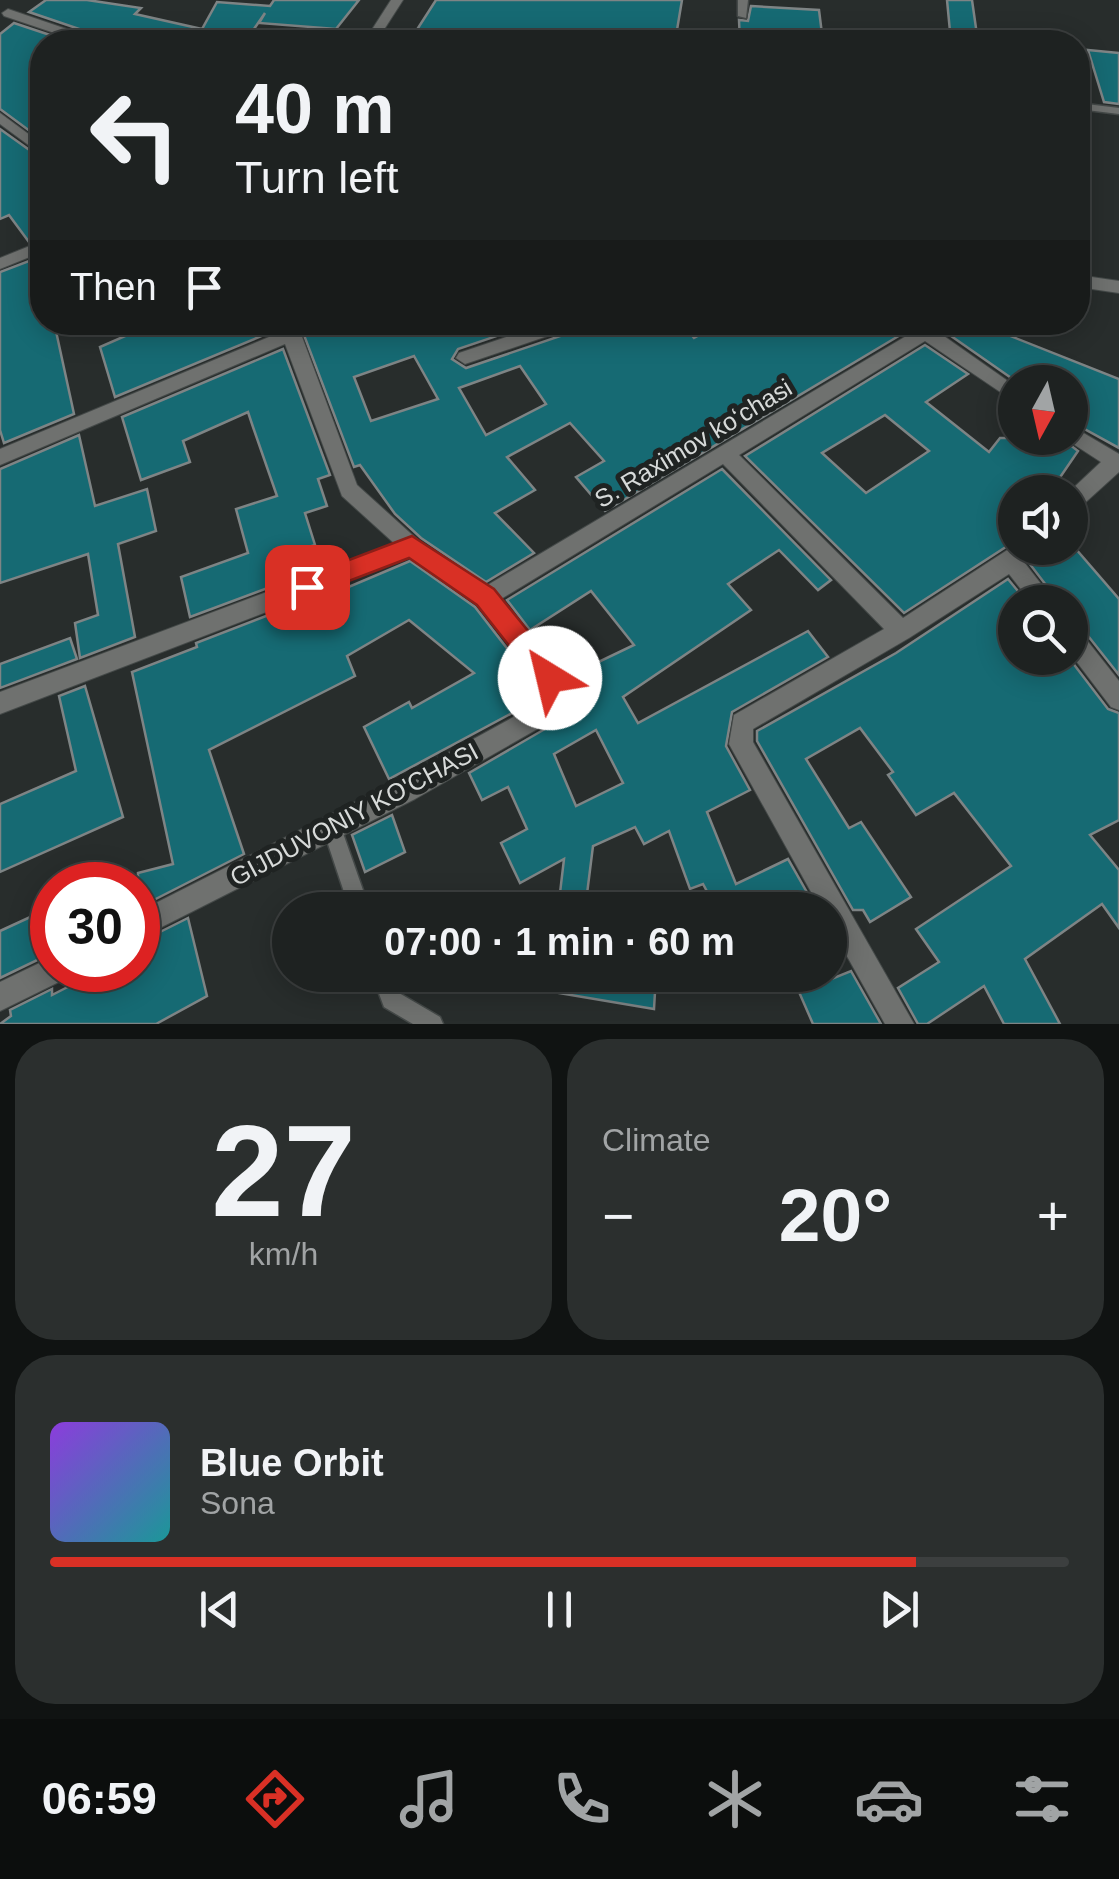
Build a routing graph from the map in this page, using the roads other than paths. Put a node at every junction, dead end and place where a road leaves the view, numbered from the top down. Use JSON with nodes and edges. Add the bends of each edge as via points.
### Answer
{"nodes":[{"id":1,"x":398,"y":0,"type":"edge"},
{"id":2,"x":743,"y":0,"type":"edge"},
{"id":3,"x":8,"y":13,"type":"dead end"},
{"id":4,"x":743,"y":16,"type":"dead end"},
{"id":5,"x":57,"y":30,"type":"edge"},
{"id":6,"x":378,"y":30,"type":"edge"},
{"id":7,"x":1090,"y":108,"type":"edge"},
{"id":8,"x":1119,"y":112,"type":"edge"},
{"id":9,"x":0,"y":117,"type":"edge"},
{"id":10,"x":30,"y":141,"type":"edge"},
{"id":11,"x":30,"y":251,"type":"edge"},
{"id":12,"x":0,"y":264,"type":"edge"},
{"id":13,"x":1090,"y":283,"type":"edge"},
{"id":14,"x":1119,"y":288,"type":"edge"},
{"id":15,"x":273,"y":335,"type":"edge"},
{"id":16,"x":292,"y":335,"type":"edge"},
{"id":17,"x":533,"y":335,"type":"edge"},
{"id":18,"x":907,"y":335,"type":"edge"},
{"id":19,"x":928,"y":335,"type":"edge"},
{"id":20,"x":465,"y":358,"type":"dead end"},
{"id":21,"x":998,"y":383,"type":"edge"},
{"id":22,"x":1088,"y":444,"type":"edge"},
{"id":23,"x":725,"y":453,"type":"junction"},
{"id":24,"x":0,"y":457,"type":"edge"},
{"id":25,"x":1116,"y":462,"type":"edge"},
{"id":26,"x":1088,"y":488,"type":"edge"},
{"id":27,"x":412,"y":546,"type":"junction"},
{"id":28,"x":1001,"y":565,"type":"edge"},
{"id":29,"x":486,"y":597,"type":"junction"},
{"id":30,"x":901,"y":631,"type":"junction"},
{"id":31,"x":1088,"y":659,"type":"edge"},
{"id":32,"x":1119,"y":699,"type":"edge"},
{"id":33,"x":0,"y":703,"type":"edge"},
{"id":34,"x":331,"y":826,"type":"junction"},
{"id":35,"x":354,"y":892,"type":"edge"},
{"id":36,"x":160,"y":915,"type":"edge"},
{"id":37,"x":30,"y":982,"type":"edge"},
{"id":38,"x":388,"y":992,"type":"edge"},
{"id":39,"x":0,"y":997,"type":"edge"},
{"id":40,"x":433,"y":1024,"type":"edge"},
{"id":41,"x":900,"y":1024,"type":"edge"}],
"edges":[{"from":1,"to":6,"type":"street"},
{"from":2,"to":4,"type":"lane"},
{"from":3,"to":5,"type":"street"},
{"from":7,"to":8,"type":"lane"},
{"from":9,"to":10,"type":"street"},
{"from":11,"to":12,"type":"street"},
{"from":13,"to":14,"type":"street"},
{"from":15,"to":24,"type":"street"},
{"from":16,"to":27,"type":"street","name":"GIJDUVONIY KO'CHASI","via":[[349,490]]},
{"from":17,"to":20,"type":"street"},
{"from":18,"to":23,"type":"street","name":"S. Raximov koʻchasi"},
{"from":19,"to":21,"type":"street"},
{"from":22,"to":25,"type":"street"},
{"from":23,"to":29,"type":"street","name":"S. Raximov koʻchasi"},
{"from":23,"to":30,"type":"street"},
{"from":25,"to":26,"type":"street"},
{"from":27,"to":29,"type":"street","name":"GIJDUVONIY KO'CHASI"},
{"from":27,"to":33,"type":"street"},
{"from":28,"to":30,"type":"street"},
{"from":29,"to":34,"type":"street","name":"GIJDUVONIY KO'CHASI","via":[[566,700]]},
{"from":30,"to":41,"type":"street","via":[[742,722],[741,734]]},
{"from":31,"to":32,"type":"street"},
{"from":34,"to":35,"type":"lane"},
{"from":34,"to":36,"type":"street","name":"GIJDUVONIY KO'CHASI"},
{"from":37,"to":39,"type":"street"},
{"from":38,"to":40,"type":"lane"}]}
